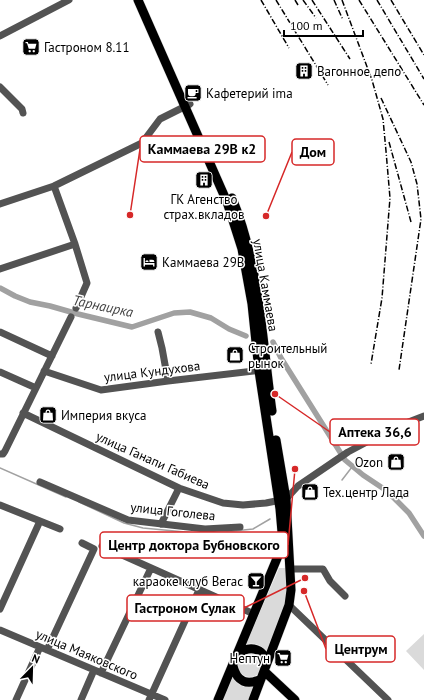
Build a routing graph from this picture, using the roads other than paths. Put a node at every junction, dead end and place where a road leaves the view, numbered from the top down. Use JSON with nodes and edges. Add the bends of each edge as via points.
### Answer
{"nodes":[{"id":1,"x":69,"y":0,"type":"edge"},
{"id":2,"x":138,"y":0,"type":"edge"},
{"id":3,"x":143,"y":0,"type":"edge"},
{"id":4,"x":0,"y":36,"type":"edge"},
{"id":5,"x":0,"y":87,"type":"edge"},
{"id":6,"x":187,"y":105,"type":"junction"},
{"id":7,"x":23,"y":113,"type":"dead end"},
{"id":8,"x":54,"y":186,"type":"junction"},
{"id":9,"x":0,"y":204,"type":"edge"},
{"id":10,"x":75,"y":244,"type":"junction"},
{"id":11,"x":0,"y":269,"type":"edge"},
{"id":12,"x":76,"y":308,"type":"dead end"},
{"id":13,"x":71,"y":318,"type":"dead end"},
{"id":14,"x":0,"y":332,"type":"edge"},
{"id":15,"x":158,"y":332,"type":"dead end"},
{"id":16,"x":52,"y":356,"type":"junction"},
{"id":17,"x":263,"y":370,"type":"junction"},
{"id":18,"x":44,"y":371,"type":"junction"},
{"id":19,"x":0,"y":372,"type":"edge"},
{"id":20,"x":168,"y":381,"type":"junction"},
{"id":21,"x":36,"y":388,"type":"junction"},
{"id":22,"x":23,"y":413,"type":"junction"},
{"id":23,"x":424,"y":416,"type":"edge"},
{"id":24,"x":0,"y":454,"type":"edge"},
{"id":25,"x":40,"y":482,"type":"dead end"},
{"id":26,"x":179,"y":488,"type":"junction"},
{"id":27,"x":282,"y":499,"type":"junction"},
{"id":28,"x":0,"y":504,"type":"edge"},
{"id":29,"x":40,"y":521,"type":"junction"},
{"id":30,"x":161,"y":524,"type":"junction"},
{"id":31,"x":240,"y":527,"type":"dead end"},
{"id":32,"x":60,"y":529,"type":"dead end"},
{"id":33,"x":82,"y":543,"type":"dead end"},
{"id":34,"x":286,"y":545,"type":"junction"},
{"id":35,"x":102,"y":546,"type":"dead end"},
{"id":36,"x":151,"y":568,"type":"junction"},
{"id":37,"x":291,"y":569,"type":"junction"},
{"id":38,"x":199,"y":590,"type":"junction"},
{"id":39,"x":345,"y":596,"type":"dead end"},
{"id":40,"x":289,"y":605,"type":"junction"},
{"id":41,"x":0,"y":609,"type":"edge"},
{"id":42,"x":254,"y":614,"type":"junction"},
{"id":43,"x":0,"y":630,"type":"edge"},
{"id":44,"x":40,"y":647,"type":"junction"},
{"id":45,"x":47,"y":650,"type":"junction"},
{"id":46,"x":238,"y":654,"type":"junction"},
{"id":47,"x":233,"y":666,"type":"junction"},
{"id":48,"x":98,"y":671,"type":"junction"},
{"id":49,"x":263,"y":674,"type":"junction"},
{"id":50,"x":150,"y":697,"type":"edge"},
{"id":51,"x":16,"y":700,"type":"edge"},
{"id":52,"x":80,"y":700,"type":"edge"},
{"id":53,"x":165,"y":700,"type":"edge"},
{"id":54,"x":218,"y":700,"type":"edge"},
{"id":55,"x":253,"y":700,"type":"edge"},
{"id":56,"x":286,"y":700,"type":"edge"},
{"id":57,"x":295,"y":700,"type":"edge"},
{"id":58,"x":388,"y":700,"type":"edge"}],
"edges":[{"from":1,"to":4,"type":"street"},
{"from":2,"to":6,"type":"main road","name":"улица Каммаева"},
{"from":3,"to":6,"type":"main road","name":"улица Каммаева"},
{"from":5,"to":7,"type":"street"},
{"from":6,"to":8,"type":"street","via":[[160,119],[142,143]]},
{"from":6,"to":17,"type":"main road","name":"улица Каммаева","via":[[227,202],[242,249]]},
{"from":8,"to":9,"type":"street"},
{"from":8,"to":10,"type":"street"},
{"from":10,"to":11,"type":"street"},
{"from":10,"to":12,"type":"street","via":[[87,283]]},
{"from":13,"to":16,"type":"street"},
{"from":14,"to":16,"type":"street"},
{"from":15,"to":20,"type":"street"},
{"from":16,"to":18,"type":"street"},
{"from":17,"to":20,"type":"street","name":"улица Кундухова"},
{"from":17,"to":27,"type":"main road","name":"улица Каммаева"},
{"from":18,"to":20,"type":"street","name":"улица Кундухова","via":[[101,390]]},
{"from":18,"to":21,"type":"street"},
{"from":19,"to":21,"type":"street"},
{"from":21,"to":22,"type":"street"},
{"from":22,"to":24,"type":"street","via":[[5,452]]},
{"from":22,"to":26,"type":"street","name":"улица Ганапи Габиева"},
{"from":23,"to":27,"type":"street","via":[[393,428],[348,452]]},
{"from":25,"to":30,"type":"street","name":"улица Гоголева","via":[[128,520]]},
{"from":26,"to":27,"type":"street","name":"улица Ганапи Габиева","via":[[223,503],[243,505]]},
{"from":26,"to":30,"type":"street"},
{"from":27,"to":34,"type":"main road","name":"улица Каммаева"},
{"from":28,"to":29,"type":"street"},
{"from":29,"to":32,"type":"street"},
{"from":29,"to":41,"type":"street"},
{"from":30,"to":31,"type":"street","name":"улица Гоголева","via":[[206,530]]},
{"from":33,"to":45,"type":"street","via":[[94,549]]},
{"from":34,"to":37,"type":"main road","name":"улица Каммаева"},
{"from":34,"to":42,"type":"main road"},
{"from":35,"to":36,"type":"street"},
{"from":36,"to":38,"type":"street"},
{"from":36,"to":48,"type":"street"},
{"from":37,"to":39,"type":"street","via":[[323,569],[330,581]]},
{"from":37,"to":40,"type":"main road","name":"улица Каммаева"},
{"from":38,"to":42,"type":"street"},
{"from":38,"to":50,"type":"street"},
{"from":40,"to":49,"type":"main road","name":"улица Каммаева"},
{"from":40,"to":58,"type":"street"},
{"from":42,"to":46,"type":"main road"},
{"from":43,"to":44,"type":"street","name":"улица Маяковского"},
{"from":44,"to":45,"type":"street","name":"улица Маяковского"},
{"from":44,"to":51,"type":"street"},
{"from":45,"to":48,"type":"street","name":"улица Маяковского"},
{"from":46,"to":47,"type":"main road"},
{"from":46,"to":49,"type":"main road","via":[[243,649],[250,648],[263,654],[266,660]]},
{"from":47,"to":49,"type":"main road","via":[[235,674],[246,683],[254,683]]},
{"from":47,"to":54,"type":"main road"},
{"from":48,"to":50,"type":"street","name":"улица Маяковского"},
{"from":48,"to":52,"type":"street"},
{"from":49,"to":55,"type":"main road","name":"улица Каммаева"},
{"from":49,"to":56,"type":"main road"},
{"from":49,"to":57,"type":"main road"},
{"from":50,"to":53,"type":"street","name":"улица Маяковского"}]}
